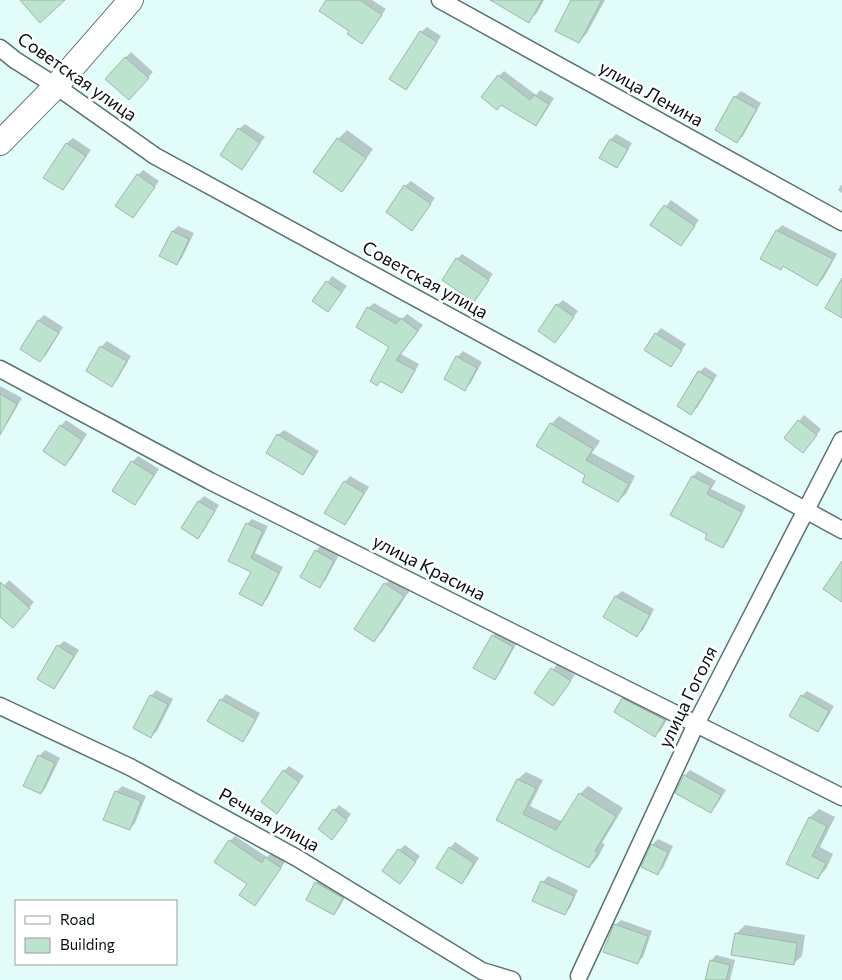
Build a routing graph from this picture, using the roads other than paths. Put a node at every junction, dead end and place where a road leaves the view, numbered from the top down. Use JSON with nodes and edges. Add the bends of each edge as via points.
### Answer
{"nodes":[{"id":1,"x":131,"y":0,"type":"edge"},
{"id":2,"x":440,"y":0,"type":"edge"},
{"id":3,"x":0,"y":48,"type":"edge"},
{"id":4,"x":56,"y":86,"type":"junction"},
{"id":5,"x":0,"y":143,"type":"edge"},
{"id":6,"x":842,"y":222,"type":"edge"},
{"id":7,"x":0,"y":369,"type":"edge"},
{"id":8,"x":842,"y":440,"type":"edge"},
{"id":9,"x":806,"y":510,"type":"junction"},
{"id":10,"x":842,"y":530,"type":"edge"},
{"id":11,"x":0,"y":706,"type":"edge"},
{"id":12,"x":696,"y":724,"type":"junction"},
{"id":13,"x":842,"y":796,"type":"edge"},
{"id":14,"x":580,"y":979,"type":"edge"},
{"id":15,"x":512,"y":980,"type":"edge"}],
"edges":[{"from":1,"to":4,"type":"main road"},
{"from":2,"to":6,"type":"street","name":"улица Ленина"},
{"from":3,"to":4,"type":"street","name":"Советская улица"},
{"from":4,"to":5,"type":"main road"},
{"from":4,"to":9,"type":"street","name":"Советская улица","via":[[155,156]]},
{"from":7,"to":12,"type":"street","name":"улица Красина","via":[[210,481]]},
{"from":8,"to":9,"type":"street","name":"улица Гоголя"},
{"from":9,"to":10,"type":"street","name":"Советская улица"},
{"from":9,"to":12,"type":"street","name":"улица Гоголя"},
{"from":11,"to":15,"type":"street","name":"Речная улица","via":[[130,767],[297,858],[482,972]]},
{"from":12,"to":13,"type":"street","name":"улица Красина"},
{"from":12,"to":14,"type":"street","name":"улица Гоголя"}]}
